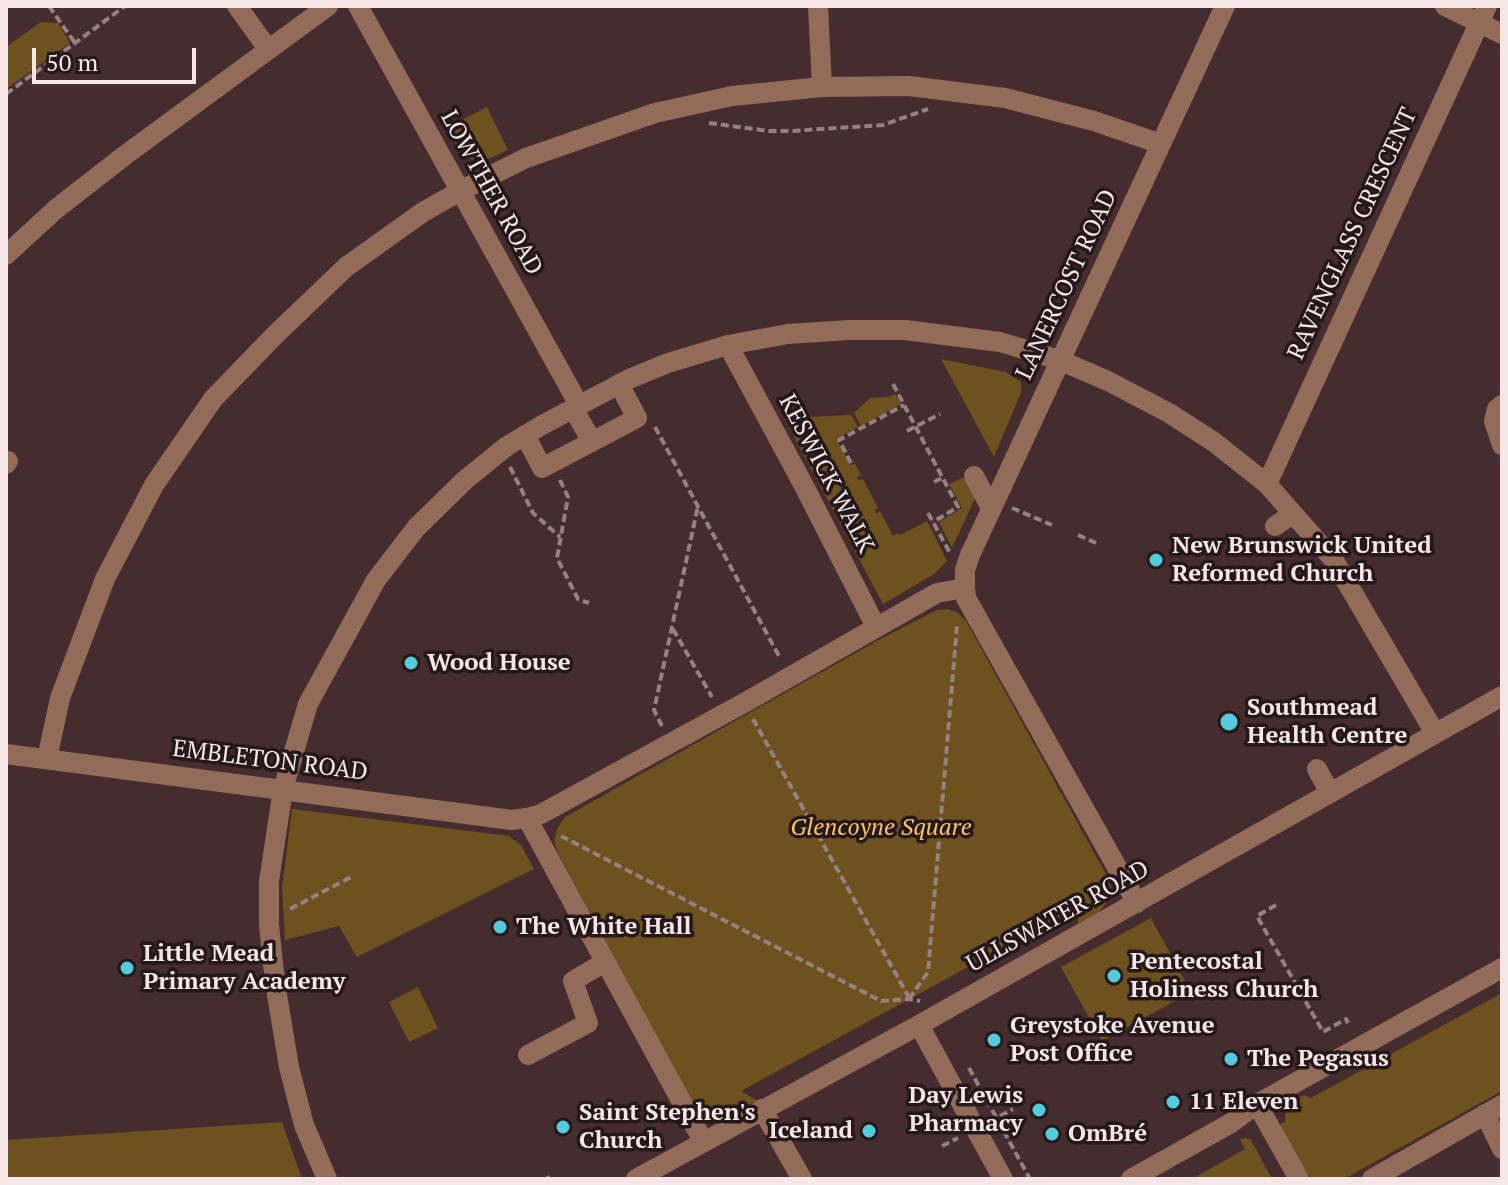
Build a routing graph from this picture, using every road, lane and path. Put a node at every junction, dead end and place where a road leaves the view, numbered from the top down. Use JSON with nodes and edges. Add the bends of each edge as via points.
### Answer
{"nodes":[{"id":1,"x":49,"y":6,"type":"edge"},
{"id":2,"x":125,"y":6,"type":"edge"},
{"id":3,"x":237,"y":6,"type":"edge"},
{"id":4,"x":328,"y":6,"type":"edge"},
{"id":5,"x":358,"y":6,"type":"edge"},
{"id":6,"x":818,"y":6,"type":"edge"},
{"id":7,"x":1225,"y":6,"type":"edge"},
{"id":8,"x":1445,"y":6,"type":"edge"},
{"id":9,"x":1483,"y":14,"type":"edge"},
{"id":10,"x":1502,"y":34,"type":"edge"},
{"id":11,"x":75,"y":43,"type":"junction"},
{"id":12,"x":268,"y":49,"type":"junction"},
{"id":13,"x":822,"y":87,"type":"junction"},
{"id":14,"x":6,"y":94,"type":"edge"},
{"id":15,"x":930,"y":109,"type":"dead end"},
{"id":16,"x":701,"y":120,"type":"dead end"},
{"id":17,"x":1161,"y":144,"type":"junction"},
{"id":18,"x":460,"y":191,"type":"junction"},
{"id":19,"x":6,"y":255,"type":"edge"},
{"id":20,"x":728,"y":345,"type":"junction"},
{"id":21,"x":1059,"y":360,"type":"junction"},
{"id":22,"x":619,"y":384,"type":"junction"},
{"id":23,"x":893,"y":384,"type":"dead end"},
{"id":24,"x":904,"y":405,"type":"junction"},
{"id":25,"x":1502,"y":405,"type":"edge"},
{"id":26,"x":576,"y":406,"type":"junction"},
{"id":27,"x":940,"y":414,"type":"dead end"},
{"id":28,"x":649,"y":417,"type":"dead end"},
{"id":29,"x":915,"y":427,"type":"junction"},
{"id":30,"x":907,"y":431,"type":"dead end"},
{"id":31,"x":525,"y":435,"type":"junction"},
{"id":32,"x":592,"y":442,"type":"junction"},
{"id":33,"x":1502,"y":445,"type":"edge"},
{"id":34,"x":501,"y":451,"type":"junction"},
{"id":35,"x":552,"y":463,"type":"junction"},
{"id":36,"x":851,"y":463,"type":"dead end"},
{"id":37,"x":974,"y":476,"type":"dead end"},
{"id":38,"x":942,"y":478,"type":"junction"},
{"id":39,"x":934,"y":482,"type":"dead end"},
{"id":40,"x":1267,"y":484,"type":"junction"},
{"id":41,"x":993,"y":504,"type":"junction"},
{"id":42,"x":698,"y":506,"type":"junction"},
{"id":43,"x":928,"y":513,"type":"dead end"},
{"id":44,"x":1293,"y":514,"type":"junction"},
{"id":45,"x":933,"y":522,"type":"junction"},
{"id":46,"x":1052,"y":525,"type":"dead end"},
{"id":47,"x":1275,"y":526,"type":"dead end"},
{"id":48,"x":1078,"y":535,"type":"dead end"},
{"id":49,"x":561,"y":537,"type":"junction"},
{"id":50,"x":1096,"y":543,"type":"dead end"},
{"id":51,"x":947,"y":550,"type":"dead end"},
{"id":52,"x":965,"y":588,"type":"junction"},
{"id":53,"x":589,"y":603,"type":"dead end"},
{"id":54,"x":672,"y":626,"type":"junction"},
{"id":55,"x":876,"y":627,"type":"junction"},
{"id":56,"x":790,"y":677,"type":"junction"},
{"id":57,"x":1502,"y":696,"type":"edge"},
{"id":58,"x":744,"y":703,"type":"junction"},
{"id":59,"x":722,"y":715,"type":"junction"},
{"id":60,"x":1435,"y":733,"type":"junction"},
{"id":61,"x":671,"y":742,"type":"junction"},
{"id":62,"x":6,"y":754,"type":"edge"},
{"id":63,"x":47,"y":759,"type":"junction"},
{"id":64,"x":1317,"y":769,"type":"dead end"},
{"id":65,"x":283,"y":789,"type":"junction"},
{"id":66,"x":1330,"y":793,"type":"junction"},
{"id":67,"x":527,"y":818,"type":"junction"},
{"id":68,"x":353,"y":876,"type":"dead end"},
{"id":69,"x":1137,"y":903,"type":"junction"},
{"id":70,"x":1276,"y":905,"type":"dead end"},
{"id":71,"x":269,"y":925,"type":"junction"},
{"id":72,"x":605,"y":962,"type":"junction"},
{"id":73,"x":1502,"y":968,"type":"edge"},
{"id":74,"x":909,"y":999,"type":"junction"},
{"id":75,"x":1348,"y":1023,"type":"dead end"},
{"id":76,"x":919,"y":1025,"type":"junction"},
{"id":77,"x":528,"y":1055,"type":"dead end"},
{"id":78,"x":1257,"y":1104,"type":"junction"},
{"id":79,"x":762,"y":1109,"type":"junction"},
{"id":80,"x":1013,"y":1109,"type":"dead end"},
{"id":81,"x":1494,"y":1109,"type":"edge"},
{"id":82,"x":1000,"y":1116,"type":"dead end"},
{"id":83,"x":968,"y":1133,"type":"dead end"},
{"id":84,"x":703,"y":1141,"type":"junction"},
{"id":85,"x":942,"y":1146,"type":"dead end"},
{"id":86,"x":1502,"y":1149,"type":"edge"},
{"id":87,"x":1404,"y":1170,"type":"edge"},
{"id":88,"x":327,"y":1179,"type":"edge"},
{"id":89,"x":636,"y":1179,"type":"edge"},
{"id":90,"x":802,"y":1179,"type":"edge"},
{"id":91,"x":1003,"y":1179,"type":"edge"},
{"id":92,"x":1131,"y":1179,"type":"edge"},
{"id":93,"x":1299,"y":1179,"type":"edge"},
{"id":94,"x":1372,"y":1179,"type":"edge"}],
"edges":[{"from":1,"to":11,"type":"path"},
{"from":2,"to":11,"type":"path"},
{"from":3,"to":12,"type":"street"},
{"from":4,"to":12,"type":"street"},
{"from":5,"to":18,"type":"street","name":"LOWTHER ROAD"},
{"from":6,"to":13,"type":"street"},
{"from":7,"to":17,"type":"street","name":"LANERCOST ROAD"},
{"from":8,"to":9,"type":"street"},
{"from":9,"to":10,"type":"street"},
{"from":9,"to":40,"type":"street","name":"RAVENGLASS CRESCENT"},
{"from":11,"to":14,"type":"path"},
{"from":12,"to":19,"type":"street","via":[[56,209]]},
{"from":13,"to":17,"type":"street","via":[[909,86],[1005,98]]},
{"from":13,"to":18,"type":"street","via":[[732,96],[655,113],[526,158]]},
{"from":15,"to":16,"type":"path","via":[[889,124],[791,131]]},
{"from":17,"to":21,"type":"street","name":"LANERCOST ROAD"},
{"from":18,"to":26,"type":"street","name":"LOWTHER ROAD"},
{"from":18,"to":63,"type":"street","via":[[346,267],[213,399],[154,485],[105,579],[60,698]]},
{"from":20,"to":21,"type":"street","via":[[788,334],[905,330],[1000,342]]},
{"from":20,"to":22,"type":"street"},
{"from":20,"to":55,"type":"street","name":"KESWICK WALK"},
{"from":21,"to":40,"type":"street","via":[[1169,413]]},
{"from":21,"to":41,"type":"street","name":"LANERCOST ROAD"},
{"from":22,"to":26,"type":"street"},
{"from":22,"to":32,"type":"street","via":[[637,418]]},
{"from":23,"to":24,"type":"path"},
{"from":24,"to":29,"type":"path"},
{"from":24,"to":36,"type":"path","via":[[839,440]]},
{"from":25,"to":33,"type":"street","via":[[1494,421]]},
{"from":26,"to":31,"type":"street"},
{"from":26,"to":32,"type":"street","name":"LOWTHER ROAD"},
{"from":27,"to":29,"type":"path"},
{"from":28,"to":42,"type":"path"},
{"from":29,"to":30,"type":"path"},
{"from":29,"to":38,"type":"path"},
{"from":31,"to":34,"type":"street"},
{"from":31,"to":35,"type":"street","via":[[542,468]]},
{"from":32,"to":35,"type":"street"},
{"from":34,"to":49,"type":"path","via":[[533,513]]},
{"from":34,"to":65,"type":"street","via":[[416,528],[376,580],[308,704]]},
{"from":35,"to":49,"type":"path","via":[[568,497]]},
{"from":37,"to":41,"type":"street"},
{"from":38,"to":39,"type":"path"},
{"from":38,"to":45,"type":"path","via":[[958,507]]},
{"from":40,"to":44,"type":"street"},
{"from":41,"to":46,"type":"path"},
{"from":41,"to":52,"type":"street","name":"LANERCOST ROAD","via":[[965,570]]},
{"from":42,"to":54,"type":"path"},
{"from":42,"to":56,"type":"path"},
{"from":43,"to":45,"type":"path"},
{"from":44,"to":47,"type":"street"},
{"from":44,"to":60,"type":"street","via":[[1333,559]]},
{"from":45,"to":51,"type":"path"},
{"from":48,"to":50,"type":"path"},
{"from":49,"to":53,"type":"path","via":[[557,558],[578,599]]},
{"from":52,"to":55,"type":"street","via":[[937,593]]},
{"from":52,"to":69,"type":"street"},
{"from":52,"to":74,"type":"path","via":[[957,617],[928,972]]},
{"from":54,"to":59,"type":"path"},
{"from":54,"to":61,"type":"path","via":[[654,710]]},
{"from":55,"to":56,"type":"street"},
{"from":56,"to":58,"type":"street"},
{"from":57,"to":60,"type":"street","name":"ULLSWATER ROAD"},
{"from":58,"to":59,"type":"street"},
{"from":58,"to":74,"type":"path"},
{"from":59,"to":61,"type":"street"},
{"from":60,"to":66,"type":"street","name":"ULLSWATER ROAD"},
{"from":61,"to":67,"type":"street"},
{"from":62,"to":63,"type":"street","name":"EMBLETON ROAD"},
{"from":63,"to":65,"type":"street","name":"EMBLETON ROAD"},
{"from":64,"to":66,"type":"street"},
{"from":65,"to":67,"type":"street","name":"EMBLETON ROAD"},
{"from":65,"to":71,"type":"street","via":[[269,881]]},
{"from":66,"to":69,"type":"street","name":"ULLSWATER ROAD"},
{"from":67,"to":72,"type":"street"},
{"from":67,"to":74,"type":"path","via":[[881,1001]]},
{"from":68,"to":71,"type":"path","via":[[305,899]]},
{"from":69,"to":76,"type":"street","name":"ULLSWATER ROAD"},
{"from":70,"to":75,"type":"path","via":[[1257,916],[1323,1032],[1346,1019]]},
{"from":71,"to":88,"type":"street","via":[[289,1067],[304,1125]]},
{"from":72,"to":77,"type":"street","via":[[573,981],[588,1023]]},
{"from":72,"to":84,"type":"street"},
{"from":73,"to":78,"type":"street"},
{"from":74,"to":76,"type":"path"},
{"from":76,"to":79,"type":"street","name":"ULLSWATER ROAD"},
{"from":76,"to":91,"type":"street"},
{"from":78,"to":92,"type":"street"},
{"from":78,"to":93,"type":"street"},
{"from":79,"to":84,"type":"street","name":"ULLSWATER ROAD"},
{"from":79,"to":90,"type":"street"},
{"from":80,"to":82,"type":"path"},
{"from":81,"to":86,"type":"street"},
{"from":81,"to":87,"type":"street"},
{"from":83,"to":85,"type":"path"},
{"from":84,"to":89,"type":"street","name":"ULLSWATER ROAD"},
{"from":87,"to":94,"type":"street"}]}
